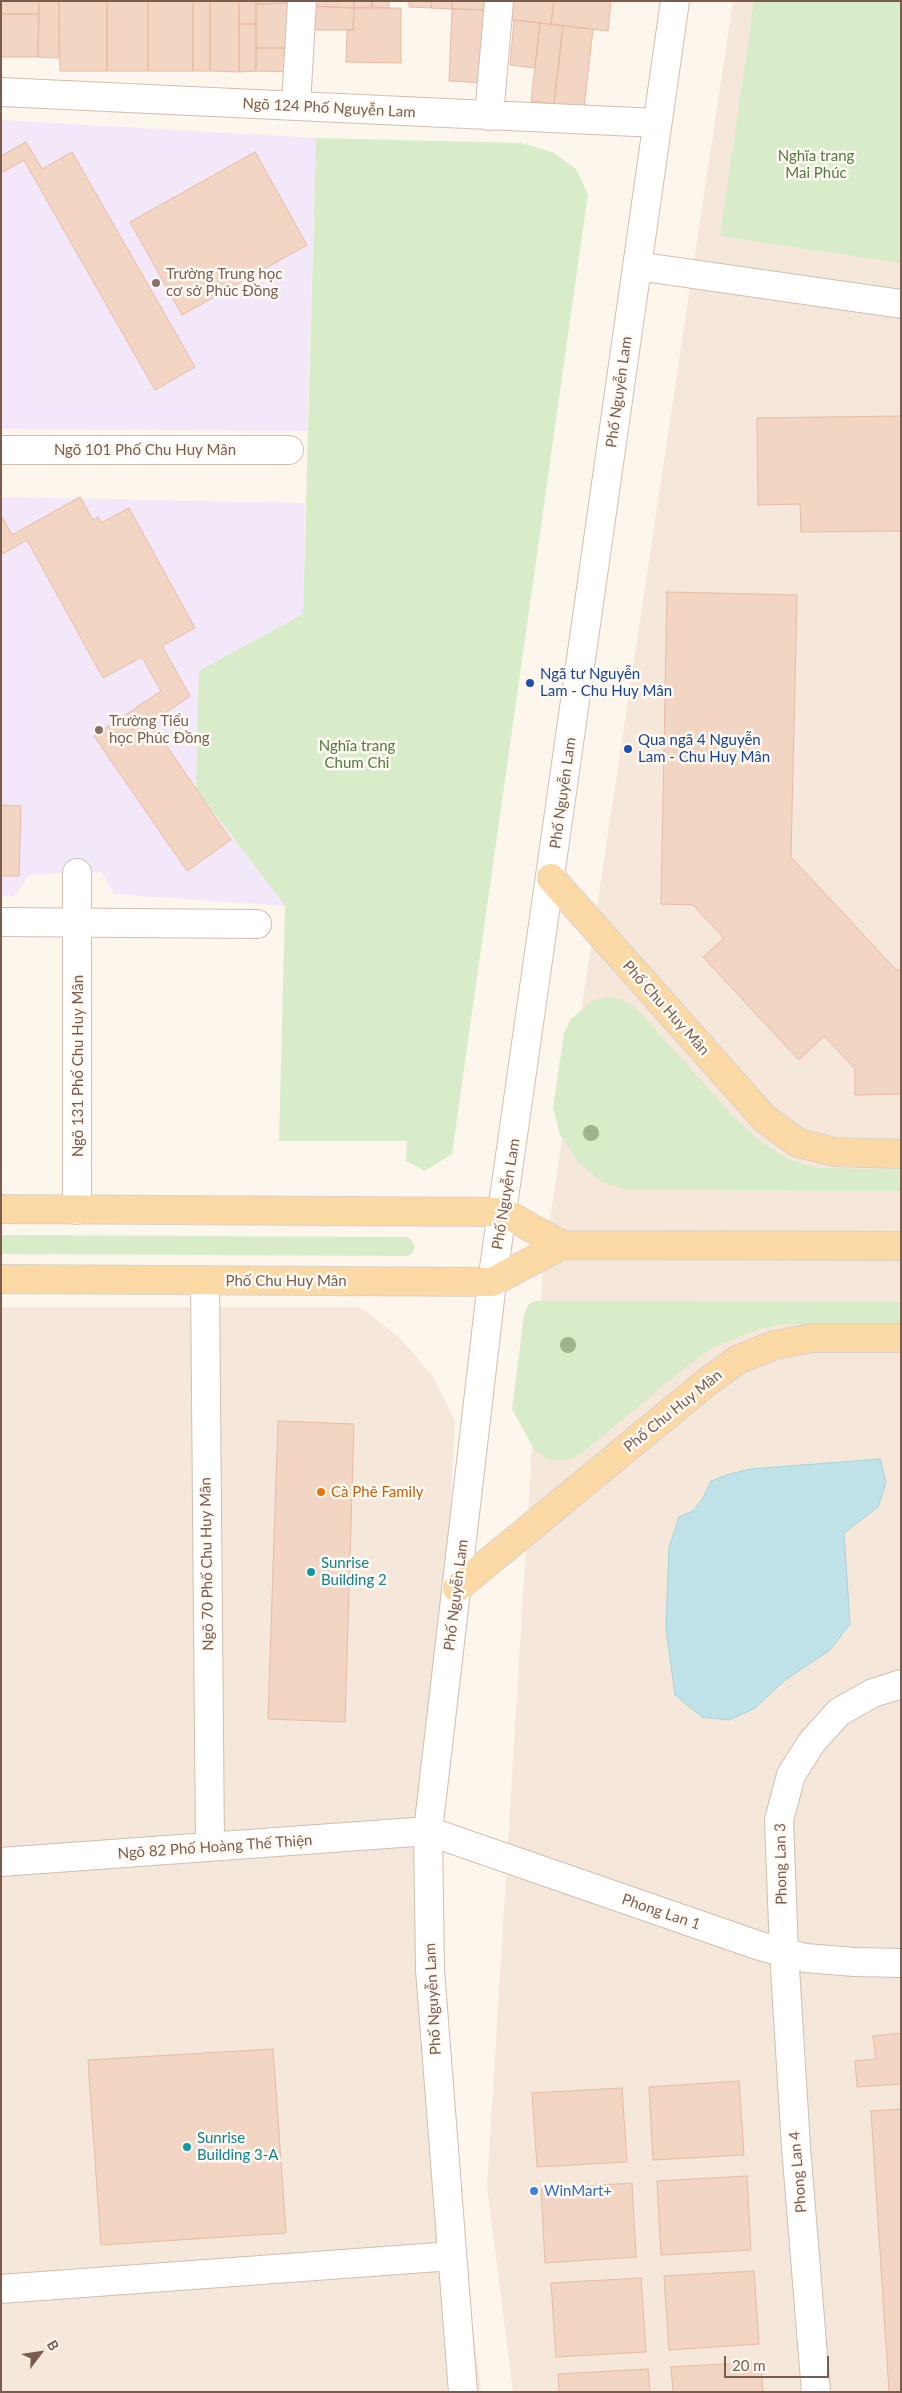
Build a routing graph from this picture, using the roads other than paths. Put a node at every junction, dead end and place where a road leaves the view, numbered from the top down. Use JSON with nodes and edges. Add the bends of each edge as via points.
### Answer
{"nodes":[{"id":1,"x":302,"y":1,"type":"edge"},
{"id":2,"x":499,"y":1,"type":"edge"},
{"id":3,"x":675,"y":1,"type":"edge"},
{"id":4,"x":1,"y":92,"type":"edge"},
{"id":5,"x":296,"y":106,"type":"junction"},
{"id":6,"x":489,"y":116,"type":"junction"},
{"id":7,"x":657,"y":123,"type":"junction"},
{"id":8,"x":637,"y":266,"type":"junction"},
{"id":9,"x":901,"y":304,"type":"edge"},
{"id":10,"x":11,"y":443,"type":"edge"},
{"id":11,"x":289,"y":450,"type":"dead end"},
{"id":12,"x":77,"y":873,"type":"dead end"},
{"id":13,"x":550,"y":878,"type":"junction"},
{"id":14,"x":1,"y":922,"type":"edge"},
{"id":15,"x":78,"y":923,"type":"junction"},
{"id":16,"x":257,"y":924,"type":"dead end"},
{"id":17,"x":901,"y":1154,"type":"edge"},
{"id":18,"x":1,"y":1209,"type":"edge"},
{"id":19,"x":77,"y":1210,"type":"junction"},
{"id":20,"x":503,"y":1212,"type":"junction"},
{"id":21,"x":562,"y":1245,"type":"junction"},
{"id":22,"x":901,"y":1246,"type":"edge"},
{"id":23,"x":1,"y":1280,"type":"edge"},
{"id":24,"x":205,"y":1281,"type":"junction"},
{"id":25,"x":492,"y":1282,"type":"junction"},
{"id":26,"x":901,"y":1338,"type":"edge"},
{"id":27,"x":457,"y":1588,"type":"junction"},
{"id":28,"x":901,"y":1684,"type":"edge"},
{"id":29,"x":428,"y":1831,"type":"junction"},
{"id":30,"x":210,"y":1847,"type":"junction"},
{"id":31,"x":1,"y":1862,"type":"edge"},
{"id":32,"x":784,"y":1952,"type":"junction"},
{"id":33,"x":901,"y":1963,"type":"edge"},
{"id":34,"x":452,"y":2256,"type":"junction"},
{"id":35,"x":1,"y":2289,"type":"edge"},
{"id":36,"x":463,"y":2392,"type":"edge"},
{"id":37,"x":816,"y":2392,"type":"edge"}],
"edges":[{"from":1,"to":5,"type":"street"},
{"from":2,"to":6,"type":"street"},
{"from":3,"to":7,"type":"street","name":"Phố Nguyễn Lam"},
{"from":4,"to":5,"type":"street","name":"Ngõ 124 Phố Nguyễn Lam"},
{"from":5,"to":6,"type":"street","name":"Ngõ 124 Phố Nguyễn Lam"},
{"from":6,"to":7,"type":"street","name":"Ngõ 124 Phố Nguyễn Lam"},
{"from":7,"to":8,"type":"street","name":"Phố Nguyễn Lam"},
{"from":8,"to":9,"type":"street"},
{"from":8,"to":13,"type":"street","name":"Phố Nguyễn Lam"},
{"from":10,"to":11,"type":"street","name":"Ngõ 101 Phố Chu Huy Mân"},
{"from":12,"to":15,"type":"street","name":"Ngõ 131 Phố Chu Huy Mân"},
{"from":13,"to":17,"type":"main road","name":"Phố Chu Huy Mân","via":[[765,1119],[798,1143],[835,1152]]},
{"from":13,"to":20,"type":"street","name":"Phố Nguyễn Lam"},
{"from":14,"to":15,"type":"street"},
{"from":15,"to":16,"type":"street"},
{"from":15,"to":19,"type":"street","name":"Ngõ 131 Phố Chu Huy Mân"},
{"from":18,"to":19,"type":"main road","name":"Phố Chu Huy Mân"},
{"from":19,"to":20,"type":"main road","name":"Phố Chu Huy Mân"},
{"from":20,"to":21,"type":"main road","name":"Phố Chu Huy Mân"},
{"from":20,"to":25,"type":"street","name":"Phố Nguyễn Lam"},
{"from":21,"to":22,"type":"main road","name":"Phố Chu Huy Mân"},
{"from":21,"to":25,"type":"main road","name":"Phố Chu Huy Mân"},
{"from":23,"to":24,"type":"main road","name":"Phố Chu Huy Mân"},
{"from":24,"to":25,"type":"main road","name":"Phố Chu Huy Mân"},
{"from":24,"to":30,"type":"street","name":"Ngõ 70 Phố Chu Huy Mân"},
{"from":25,"to":27,"type":"street","name":"Phố Nguyễn Lam"},
{"from":26,"to":27,"type":"main road","name":"Phố Chu Huy Mân","via":[[802,1339],[739,1359]]},
{"from":27,"to":29,"type":"street","name":"Phố Nguyễn Lam"},
{"from":28,"to":32,"type":"street","name":"Phong Lan 3","via":[[873,1693],[839,1712],[812,1742],[791,1775],[779,1820]]},
{"from":29,"to":30,"type":"street","name":"Ngõ 82 Phố Hoàng Thế Thiện"},
{"from":29,"to":32,"type":"street","name":"Phong Lan 1","via":[[711,1930]]},
{"from":29,"to":34,"type":"street","name":"Phố Nguyễn Lam","via":[[430,1970]]},
{"from":30,"to":31,"type":"street","name":"Ngõ 82 Phố Hoàng Thế Thiện"},
{"from":32,"to":33,"type":"street","name":"Phong Lan 1","via":[[805,1958]]},
{"from":32,"to":37,"type":"street","name":"Phong Lan 4"},
{"from":34,"to":35,"type":"street"},
{"from":34,"to":36,"type":"street","name":"Phố Nguyễn Lam"}]}
